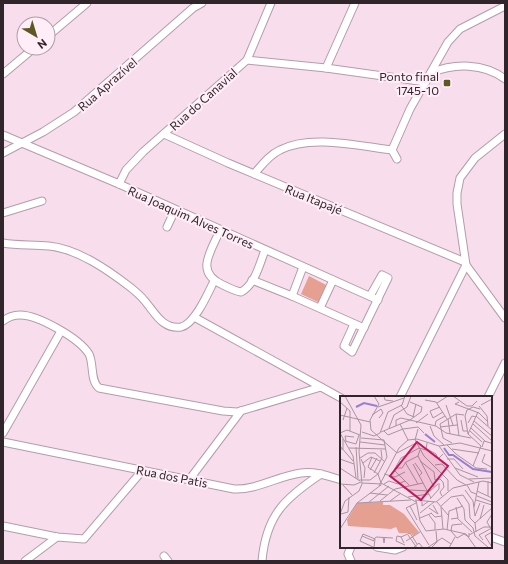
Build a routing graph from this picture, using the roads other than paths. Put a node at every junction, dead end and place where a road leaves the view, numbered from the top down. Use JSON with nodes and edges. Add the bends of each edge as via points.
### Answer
{"nodes":[{"id":1,"x":87,"y":3,"type":"edge"},
{"id":2,"x":202,"y":3,"type":"edge"},
{"id":3,"x":271,"y":3,"type":"edge"},
{"id":4,"x":355,"y":3,"type":"edge"},
{"id":5,"x":505,"y":6,"type":"edge"},
{"id":6,"x":56,"y":29,"type":"edge"},
{"id":7,"x":24,"y":56,"type":"edge"},
{"id":8,"x":247,"y":60,"type":"junction"},
{"id":9,"x":326,"y":68,"type":"junction"},
{"id":10,"x":431,"y":73,"type":"junction"},
{"id":11,"x":3,"y":74,"type":"edge"},
{"id":12,"x":505,"y":78,"type":"edge"},
{"id":13,"x":426,"y":82,"type":"junction"},
{"id":14,"x":164,"y":134,"type":"junction"},
{"id":15,"x":505,"y":134,"type":"edge"},
{"id":16,"x":3,"y":135,"type":"edge"},
{"id":17,"x":21,"y":143,"type":"junction"},
{"id":18,"x":392,"y":150,"type":"junction"},
{"id":19,"x":3,"y":152,"type":"edge"},
{"id":20,"x":397,"y":159,"type":"dead end"},
{"id":21,"x":254,"y":174,"type":"junction"},
{"id":22,"x":119,"y":184,"type":"junction"},
{"id":23,"x":42,"y":202,"type":"dead end"},
{"id":24,"x":175,"y":210,"type":"junction"},
{"id":25,"x":3,"y":213,"type":"edge"},
{"id":26,"x":167,"y":227,"type":"dead end"},
{"id":27,"x":220,"y":230,"type":"junction"},
{"id":28,"x":3,"y":243,"type":"edge"},
{"id":29,"x":265,"y":250,"type":"junction"},
{"id":30,"x":465,"y":263,"type":"junction"},
{"id":31,"x":303,"y":267,"type":"junction"},
{"id":32,"x":252,"y":280,"type":"junction"},
{"id":33,"x":333,"y":280,"type":"junction"},
{"id":34,"x":214,"y":281,"type":"junction"},
{"id":35,"x":292,"y":296,"type":"junction"},
{"id":36,"x":370,"y":296,"type":"junction"},
{"id":37,"x":378,"y":300,"type":"junction"},
{"id":38,"x":320,"y":308,"type":"junction"},
{"id":39,"x":194,"y":317,"type":"junction"},
{"id":40,"x":505,"y":318,"type":"edge"},
{"id":41,"x":3,"y":321,"type":"edge"},
{"id":42,"x":354,"y":324,"type":"junction"},
{"id":43,"x":364,"y":328,"type":"junction"},
{"id":44,"x":61,"y":330,"type":"junction"},
{"id":45,"x":505,"y":363,"type":"edge"},
{"id":46,"x":321,"y":387,"type":"junction"},
{"id":47,"x":400,"y":396,"type":"edge"},
{"id":48,"x":488,"y":396,"type":"edge"},
{"id":49,"x":340,"y":397,"type":"edge"},
{"id":50,"x":241,"y":411,"type":"junction"},
{"id":51,"x":3,"y":433,"type":"edge"},
{"id":52,"x":3,"y":442,"type":"edge"},
{"id":53,"x":142,"y":471,"type":"junction"},
{"id":54,"x":321,"y":474,"type":"junction"},
{"id":55,"x":188,"y":480,"type":"junction"},
{"id":56,"x":340,"y":480,"type":"edge"},
{"id":57,"x":3,"y":526,"type":"edge"},
{"id":58,"x":505,"y":534,"type":"edge"},
{"id":59,"x":57,"y":537,"type":"junction"},
{"id":60,"x":492,"y":537,"type":"edge"},
{"id":61,"x":503,"y":541,"type":"edge"},
{"id":62,"x":351,"y":548,"type":"edge"},
{"id":63,"x":383,"y":548,"type":"edge"},
{"id":64,"x":400,"y":548,"type":"edge"},
{"id":65,"x":25,"y":561,"type":"edge"},
{"id":66,"x":262,"y":561,"type":"edge"},
{"id":67,"x":351,"y":561,"type":"edge"}],
"edges":[{"from":1,"to":6,"type":"street"},
{"from":2,"to":17,"type":"street","name":"Rua Aprazível","via":[[193,8],[74,112]]},
{"from":3,"to":8,"type":"street","name":"Rua do Canavial"},
{"from":4,"to":9,"type":"street"},
{"from":5,"to":10,"type":"street","via":[[460,29],[448,42]]},
{"from":7,"to":11,"type":"street"},
{"from":8,"to":9,"type":"street"},
{"from":8,"to":14,"type":"street","name":"Rua do Canavial"},
{"from":9,"to":13,"type":"street"},
{"from":10,"to":12,"type":"street","via":[[471,66],[484,67]]},
{"from":10,"to":13,"type":"street"},
{"from":13,"to":18,"type":"street","via":[[410,109]]},
{"from":14,"to":21,"type":"street","name":"Rua Itapajé"},
{"from":14,"to":22,"type":"street","name":"Rua do Canavial","via":[[135,160]]},
{"from":15,"to":30,"type":"street","via":[[475,158],[460,178],[457,204]]},
{"from":16,"to":17,"type":"street","name":"Rua Joaquim Alves Torres"},
{"from":17,"to":19,"type":"street","name":"Rua Aprazível"},
{"from":17,"to":22,"type":"street","name":"Rua Joaquim Alves Torres"},
{"from":18,"to":20,"type":"street"},
{"from":18,"to":21,"type":"street","via":[[326,142],[301,143],[279,150]]},
{"from":21,"to":30,"type":"street","name":"Rua Itapajé"},
{"from":22,"to":24,"type":"street","name":"Rua Joaquim Alves Torres"},
{"from":23,"to":25,"type":"street"},
{"from":24,"to":26,"type":"street"},
{"from":24,"to":27,"type":"street","name":"Rua Joaquim Alves Torres"},
{"from":27,"to":29,"type":"street","name":"Rua Joaquim Alves Torres"},
{"from":27,"to":34,"type":"street","via":[[206,263],[206,270]]},
{"from":28,"to":39,"type":"street","via":[[49,246],[78,255],[118,278],[144,299],[158,319],[166,324],[182,327]]},
{"from":29,"to":31,"type":"street","name":"Rua Joaquim Alves Torres"},
{"from":29,"to":32,"type":"street"},
{"from":30,"to":40,"type":"street"},
{"from":30,"to":47,"type":"street"},
{"from":31,"to":33,"type":"street","name":"Rua Joaquim Alves Torres"},
{"from":31,"to":35,"type":"street"},
{"from":32,"to":34,"type":"street","via":[[241,292]]},
{"from":32,"to":35,"type":"street"},
{"from":33,"to":36,"type":"street","name":"Rua Joaquim Alves Torres"},
{"from":33,"to":38,"type":"street"},
{"from":34,"to":39,"type":"street"},
{"from":35,"to":38,"type":"street"},
{"from":36,"to":37,"type":"street","name":"Rua Joaquim Alves Torres"},
{"from":36,"to":37,"type":"street","via":[[382,275],[388,278]]},
{"from":37,"to":43,"type":"street"},
{"from":38,"to":42,"type":"street"},
{"from":39,"to":46,"type":"street"},
{"from":41,"to":44,"type":"street","via":[[12,316],[28,316]]},
{"from":42,"to":43,"type":"street"},
{"from":42,"to":43,"type":"street","via":[[344,346],[352,352]]},
{"from":44,"to":50,"type":"street","via":[[88,353],[92,361],[95,383],[99,388],[223,411]]},
{"from":44,"to":51,"type":"street"},
{"from":45,"to":48,"type":"street"},
{"from":46,"to":49,"type":"street"},
{"from":46,"to":50,"type":"street"},
{"from":50,"to":55,"type":"street"},
{"from":52,"to":53,"type":"street","name":"Rua dos Patis"},
{"from":53,"to":55,"type":"street","name":"Rua dos Patis"},
{"from":53,"to":59,"type":"street","via":[[87,537],[81,540]]},
{"from":54,"to":55,"type":"street","name":"Rua dos Patis","via":[[302,473],[241,489]]},
{"from":54,"to":56,"type":"street","name":"Rua dos Patis"},
{"from":54,"to":66,"type":"street","via":[[282,504],[269,528]]},
{"from":57,"to":59,"type":"street"},
{"from":58,"to":61,"type":"street"},
{"from":59,"to":65,"type":"street"},
{"from":60,"to":61,"type":"street"},
{"from":62,"to":67,"type":"street","via":[[348,554]]},
{"from":63,"to":64,"type":"street"}]}
